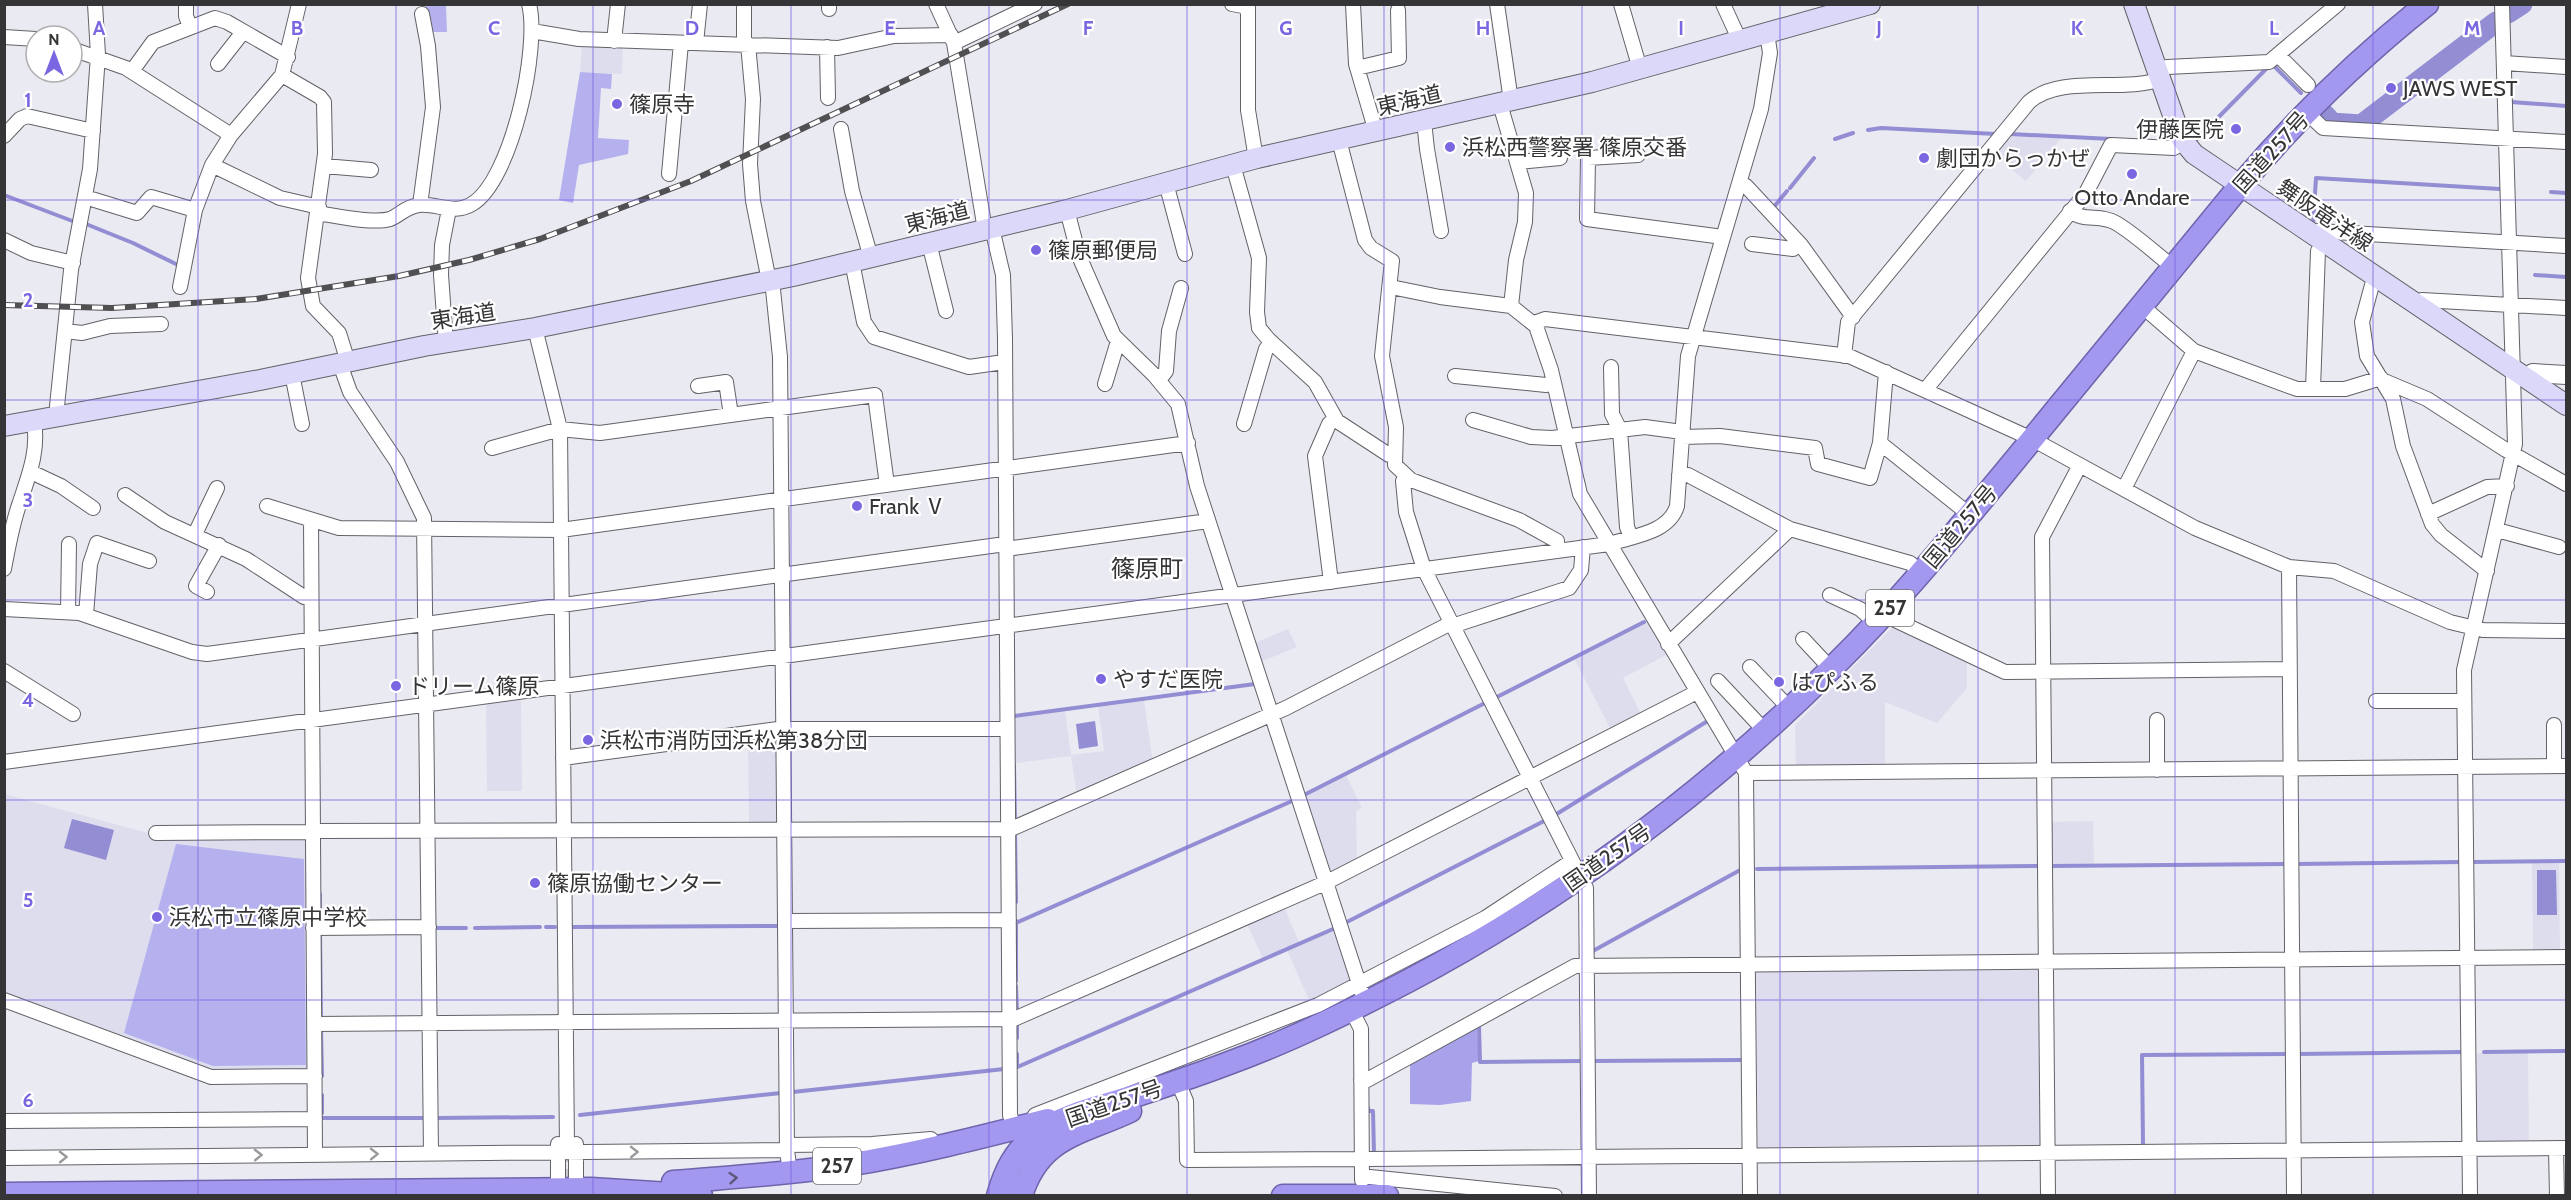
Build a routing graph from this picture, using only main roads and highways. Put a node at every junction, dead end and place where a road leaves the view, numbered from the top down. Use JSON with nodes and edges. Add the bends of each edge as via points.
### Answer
{"nodes":[{"id":1,"x":1870,"y":4,"type":"edge"},
{"id":2,"x":2134,"y":4,"type":"edge"},
{"id":3,"x":2424,"y":6,"type":"edge"},
{"id":4,"x":1829,"y":10,"type":"edge"},
{"id":5,"x":2239,"y":187,"type":"junction"},
{"id":6,"x":2566,"y":405,"type":"edge"},
{"id":7,"x":4,"y":426,"type":"edge"},
{"id":8,"x":1230,"y":1063,"type":"junction"},
{"id":9,"x":1078,"y":1112,"type":"junction"},
{"id":10,"x":1126,"y":1112,"type":"junction"},
{"id":11,"x":1369,"y":1188,"type":"edge"},
{"id":12,"x":572,"y":1192,"type":"edge"},
{"id":13,"x":4,"y":1194,"type":"edge"},
{"id":14,"x":701,"y":1196,"type":"edge"},
{"id":15,"x":998,"y":1196,"type":"edge"},
{"id":16,"x":1011,"y":1196,"type":"edge"},
{"id":17,"x":1022,"y":1196,"type":"edge"},
{"id":18,"x":1283,"y":1196,"type":"edge"}],
"edges":[{"from":1,"to":4,"type":"main road","name":"東海道"},
{"from":2,"to":5,"type":"main road","name":"舞阪竜洋線","via":[[2184,142]]},
{"from":3,"to":5,"type":"highway","name":"国道257号","number":"257","via":[[2306,112]]},
{"from":4,"to":7,"type":"main road","name":"東海道","via":[[1767,33],[1640,69],[1256,159],[1066,210],[770,281]]},
{"from":5,"to":6,"type":"main road","name":"舞阪竜洋線"},
{"from":5,"to":8,"type":"highway","name":"国道257号","number":"257","via":[[1921,573],[1832,669],[1765,731],[1741,765],[1576,869],[1475,943]]},
{"from":8,"to":9,"type":"highway","name":"国道257号","number":"257"},
{"from":8,"to":10,"type":"highway","name":"国道257号","number":"257"},
{"from":12,"to":9,"type":"highway","number":"257","one_way":true,"via":[[790,1173],[911,1153]]},
{"from":9,"to":15,"type":"highway","name":"国道257号","number":"257","via":[[1024,1144],[1010,1163]]},
{"from":10,"to":16,"type":"highway","number":"257","via":[[1048,1138],[1026,1160]]},
{"from":10,"to":17,"type":"highway","name":"国道257号","number":"257","via":[[1054,1144],[1034,1165]]},
{"from":11,"to":18,"type":"highway"},
{"from":12,"to":13,"type":"highway"},
{"from":12,"to":14,"type":"highway"}]}
